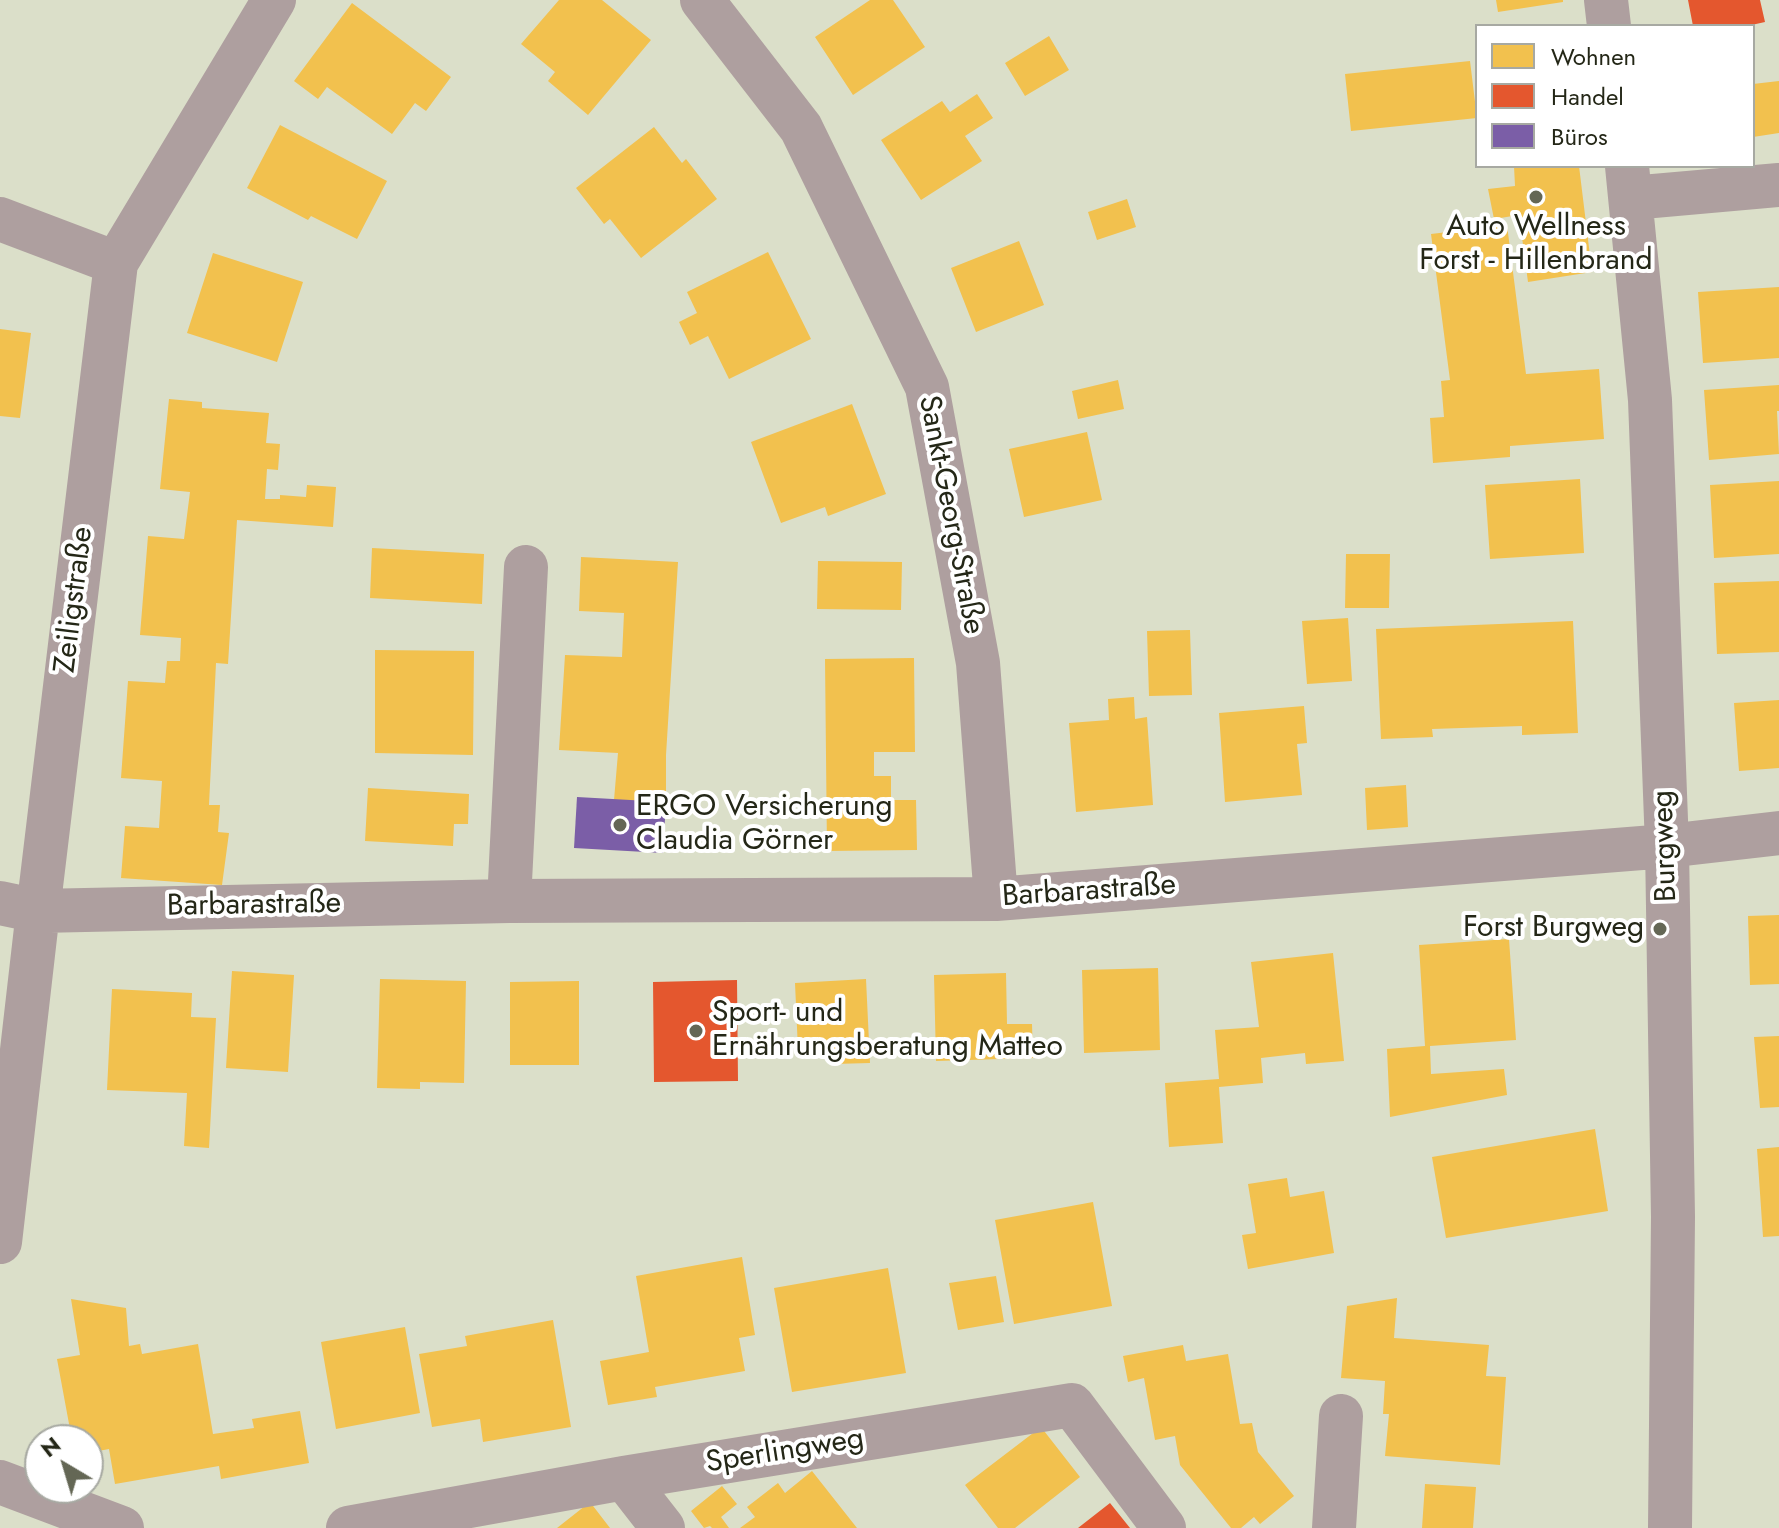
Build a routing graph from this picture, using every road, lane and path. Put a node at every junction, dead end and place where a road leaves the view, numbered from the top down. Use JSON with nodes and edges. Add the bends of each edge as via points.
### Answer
{"nodes":[{"id":1,"x":274,"y":0,"type":"edge"},
{"id":2,"x":702,"y":0,"type":"edge"},
{"id":3,"x":1606,"y":0,"type":"edge"},
{"id":4,"x":1609,"y":24,"type":"edge"},
{"id":5,"x":1629,"y":182,"type":"edge"},
{"id":6,"x":1779,"y":185,"type":"edge"},
{"id":7,"x":0,"y":219,"type":"edge"},
{"id":8,"x":116,"y":263,"type":"junction"},
{"id":9,"x":526,"y":567,"type":"dead end"},
{"id":10,"x":1779,"y":833,"type":"edge"},
{"id":11,"x":1667,"y":846,"type":"junction"},
{"id":12,"x":996,"y":899,"type":"junction"},
{"id":13,"x":509,"y":901,"type":"junction"},
{"id":14,"x":19,"y":907,"type":"edge"},
{"id":15,"x":0,"y":1242,"type":"edge"},
{"id":16,"x":1341,"y":1416,"type":"dead end"},
{"id":17,"x":624,"y":1478,"type":"junction"},
{"id":18,"x":0,"y":1482,"type":"edge"},
{"id":19,"x":122,"y":1528,"type":"edge"},
{"id":20,"x":348,"y":1528,"type":"edge"},
{"id":21,"x":663,"y":1528,"type":"edge"},
{"id":22,"x":1164,"y":1528,"type":"edge"},
{"id":23,"x":1334,"y":1528,"type":"edge"},
{"id":24,"x":1670,"y":1528,"type":"edge"}],
"edges":[{"from":1,"to":8,"type":"street","name":"Zeiligstraße"},
{"from":2,"to":12,"type":"street","name":"Sankt-Georg-Straße","via":[[801,128],[927,387],[978,663]]},
{"from":3,"to":4,"type":"street"},
{"from":5,"to":6,"type":"street"},
{"from":5,"to":11,"type":"street","name":"Burgweg","via":[[1650,400]]},
{"from":7,"to":8,"type":"street"},
{"from":8,"to":14,"type":"street","name":"Zeiligstraße"},
{"from":9,"to":13,"type":"street"},
{"from":10,"to":11,"type":"street","name":"Barbarastraße"},
{"from":11,"to":12,"type":"street","name":"Barbarastraße"},
{"from":11,"to":24,"type":"street","name":"Burgweg","via":[[1673,1217]]},
{"from":12,"to":13,"type":"street","name":"Barbarastraße"},
{"from":13,"to":14,"type":"street","name":"Barbarastraße"},
{"from":14,"to":15,"type":"street","name":"Zeiligstraße"},
{"from":16,"to":23,"type":"street"},
{"from":17,"to":20,"type":"street","name":"Sperlingweg"},
{"from":17,"to":21,"type":"street"},
{"from":17,"to":22,"type":"street","name":"Sperlingweg","via":[[1072,1405]]},
{"from":18,"to":19,"type":"street"}]}
